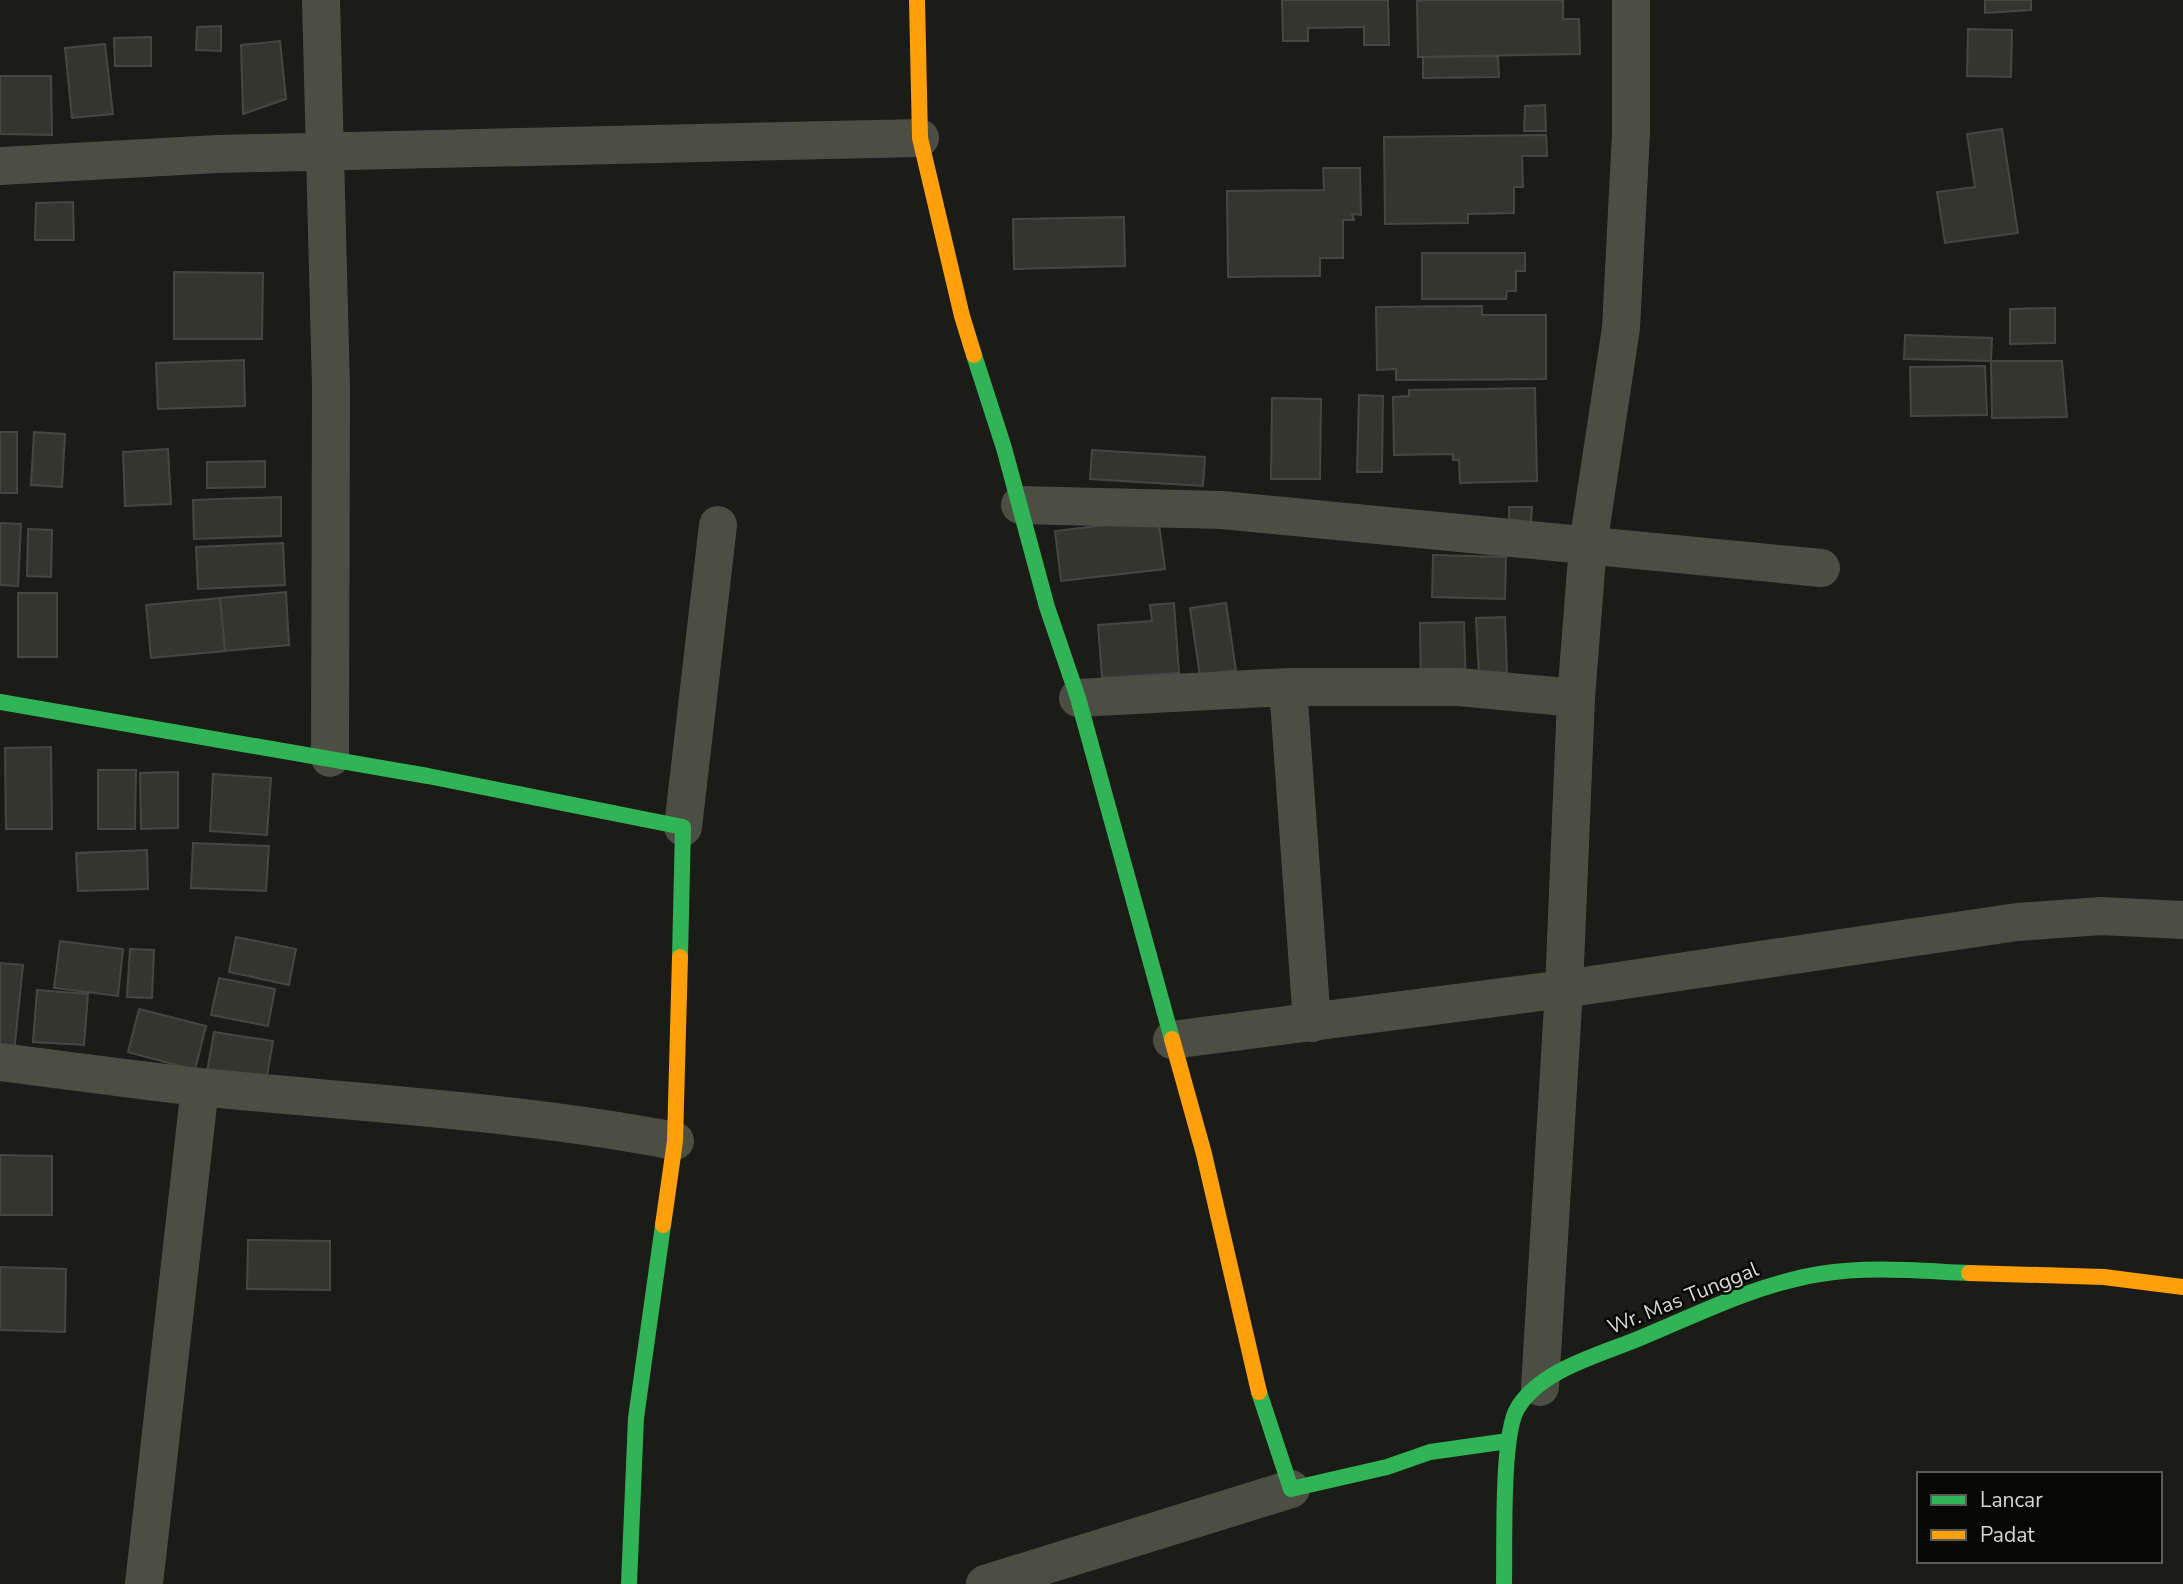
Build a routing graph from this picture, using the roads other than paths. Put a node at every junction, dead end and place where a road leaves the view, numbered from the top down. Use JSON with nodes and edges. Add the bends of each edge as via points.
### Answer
{"nodes":[{"id":1,"x":321,"y":0,"type":"edge"},
{"id":2,"x":917,"y":0,"type":"edge"},
{"id":3,"x":1631,"y":0,"type":"edge"},
{"id":4,"x":920,"y":138,"type":"junction"},
{"id":5,"x":326,"y":152,"type":"junction"},
{"id":6,"x":0,"y":166,"type":"edge"},
{"id":7,"x":1020,"y":505,"type":"junction"},
{"id":8,"x":718,"y":525,"type":"dead end"},
{"id":9,"x":1588,"y":545,"type":"junction"},
{"id":10,"x":1821,"y":568,"type":"dead end"},
{"id":11,"x":1287,"y":687,"type":"junction"},
{"id":12,"x":1078,"y":698,"type":"junction"},
{"id":13,"x":1576,"y":698,"type":"junction"},
{"id":14,"x":0,"y":702,"type":"edge"},
{"id":15,"x":330,"y":758,"type":"junction"},
{"id":16,"x":683,"y":827,"type":"junction"},
{"id":17,"x":2183,"y":920,"type":"edge"},
{"id":18,"x":1564,"y":989,"type":"junction"},
{"id":19,"x":1312,"y":1023,"type":"junction"},
{"id":20,"x":1172,"y":1040,"type":"junction"},
{"id":21,"x":0,"y":1062,"type":"edge"},
{"id":22,"x":200,"y":1087,"type":"junction"},
{"id":23,"x":675,"y":1141,"type":"junction"},
{"id":24,"x":2183,"y":1287,"type":"edge"},
{"id":25,"x":1540,"y":1387,"type":"junction"},
{"id":26,"x":1508,"y":1441,"type":"junction"},
{"id":27,"x":1291,"y":1489,"type":"junction"},
{"id":28,"x":145,"y":1584,"type":"edge"},
{"id":29,"x":629,"y":1584,"type":"edge"},
{"id":30,"x":985,"y":1584,"type":"edge"},
{"id":31,"x":1504,"y":1584,"type":"edge"}],
"edges":[{"from":1,"to":5,"type":"street"},
{"from":2,"to":4,"type":"street"},
{"from":3,"to":9,"type":"street","via":[[1631,132],[1621,328]]},
{"from":4,"to":5,"type":"street"},
{"from":4,"to":7,"type":"street","via":[[962,316]]},
{"from":5,"to":6,"type":"street"},
{"from":5,"to":15,"type":"street"},
{"from":7,"to":9,"type":"street","via":[[1222,510]]},
{"from":7,"to":12,"type":"street"},
{"from":8,"to":16,"type":"street"},
{"from":9,"to":10,"type":"street"},
{"from":9,"to":13,"type":"street"},
{"from":11,"to":12,"type":"street"},
{"from":11,"to":13,"type":"street","via":[[1459,687]]},
{"from":11,"to":19,"type":"street"},
{"from":12,"to":20,"type":"street"},
{"from":13,"to":18,"type":"street"},
{"from":14,"to":15,"type":"street"},
{"from":15,"to":16,"type":"street"},
{"from":16,"to":23,"type":"street"},
{"from":17,"to":18,"type":"street","via":[[2101,916],[2017,922]]},
{"from":18,"to":19,"type":"street"},
{"from":18,"to":25,"type":"street"},
{"from":19,"to":20,"type":"street"},
{"from":20,"to":27,"type":"street","via":[[1204,1154],[1254,1378]]},
{"from":21,"to":22,"type":"street"},
{"from":22,"to":23,"type":"street","via":[[445,1108],[594,1125]]},
{"from":22,"to":28,"type":"street"},
{"from":23,"to":29,"type":"street","via":[[636,1418]]},
{"from":24,"to":25,"type":"street","name":"Wr. Mas Tunggal","via":[[2099,1277],[1945,1272],[1804,1276],[1730,1298],[1584,1362]]},
{"from":25,"to":26,"type":"street","name":"Wr. Mas Tunggal","via":[[1515,1413]]},
{"from":26,"to":27,"type":"street","via":[[1430,1452]]},
{"from":26,"to":31,"type":"street","name":"Wr. Mas Tunggal"},
{"from":27,"to":30,"type":"street"}]}
